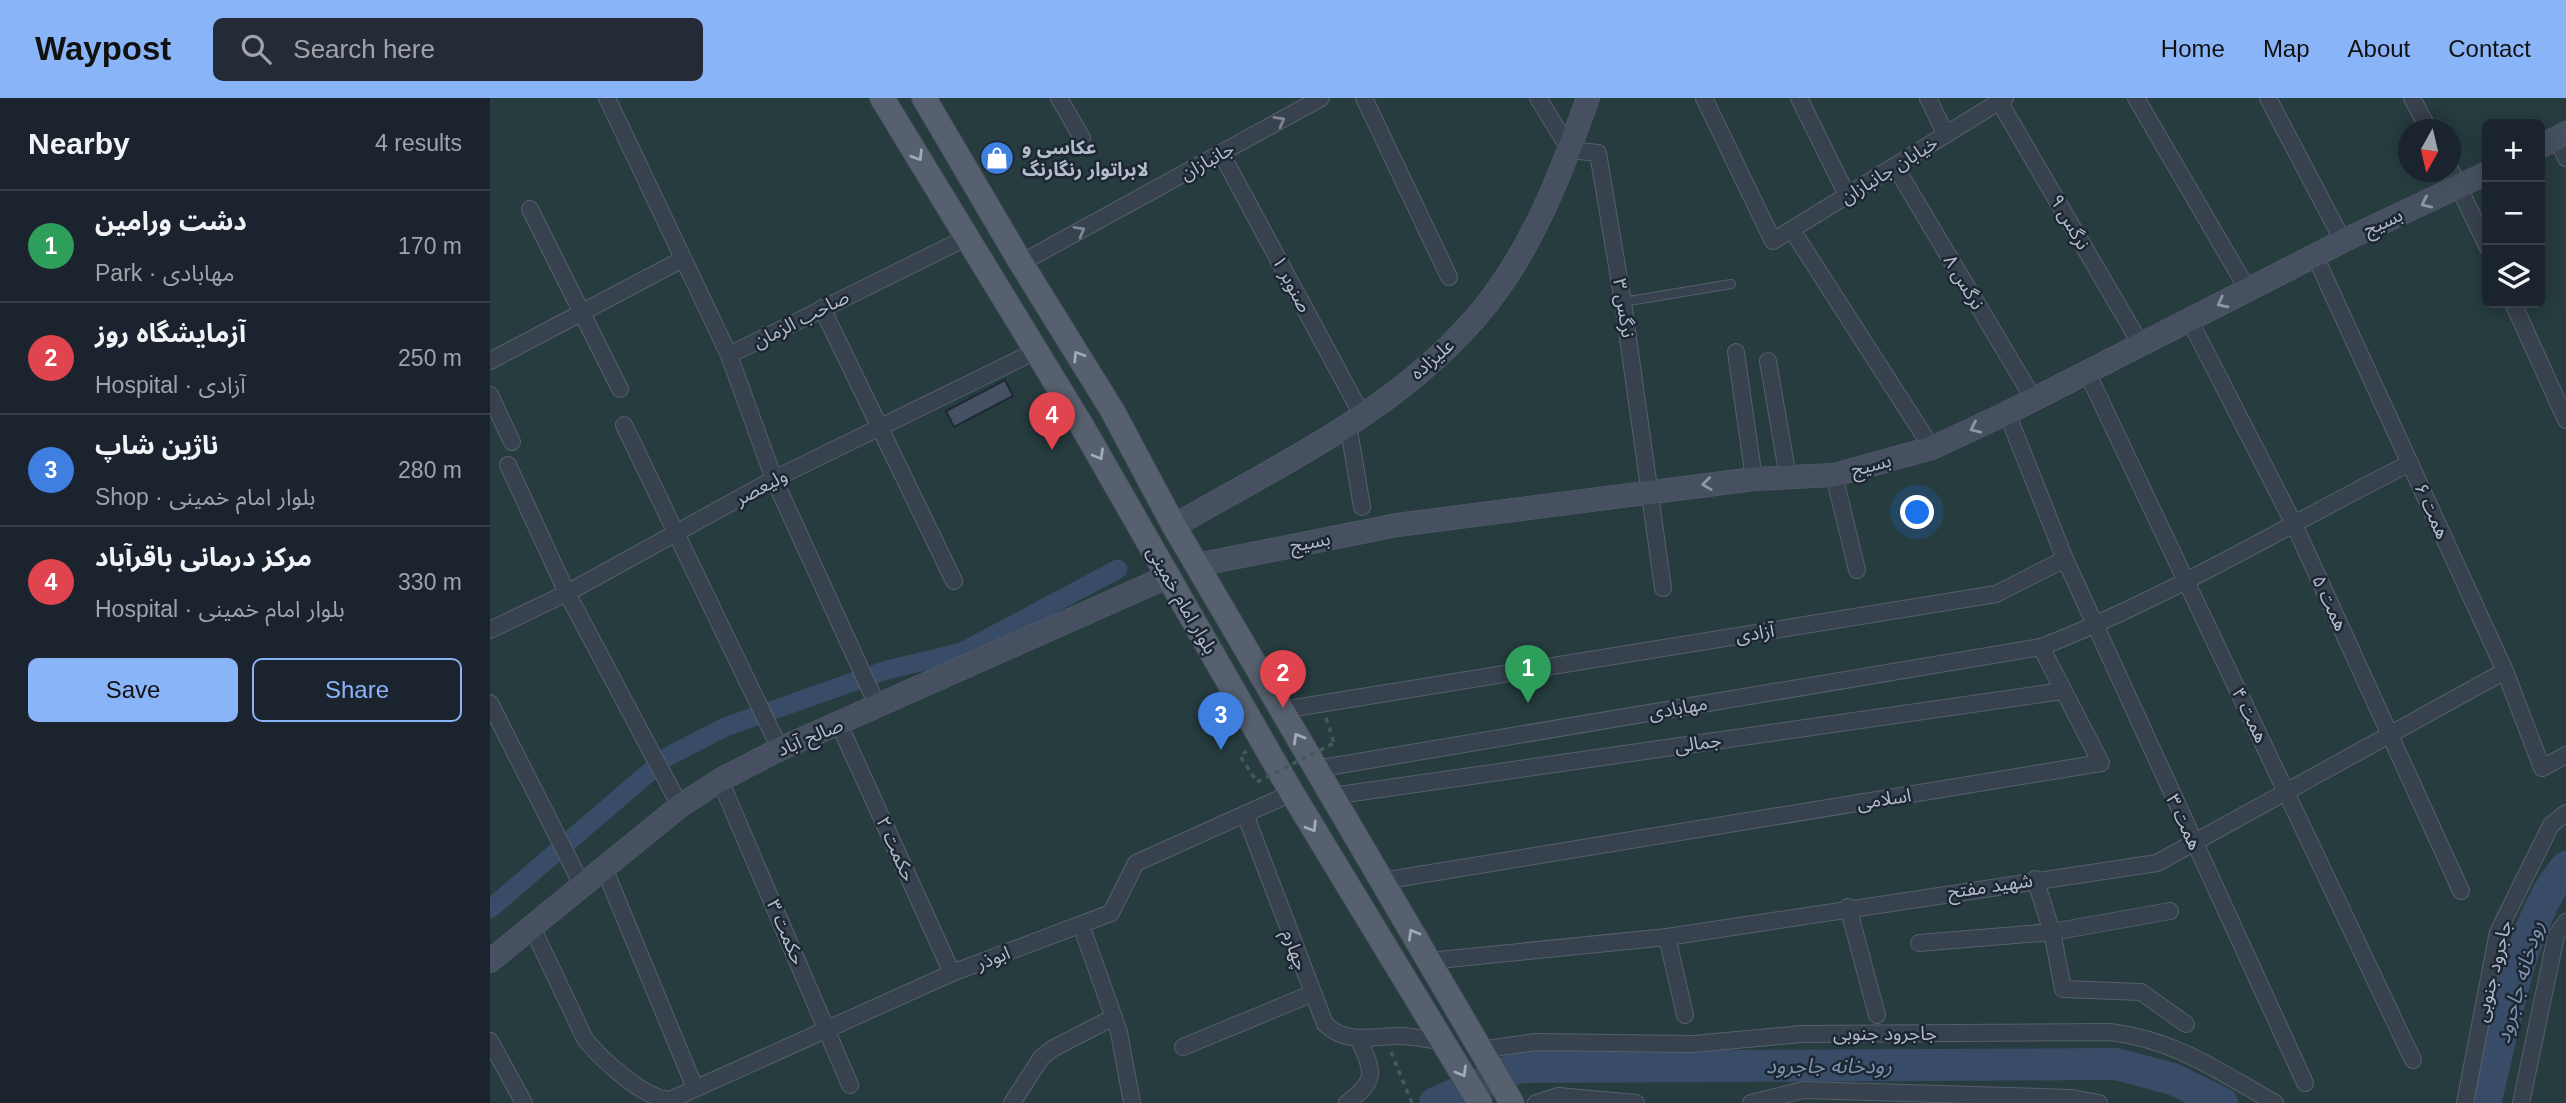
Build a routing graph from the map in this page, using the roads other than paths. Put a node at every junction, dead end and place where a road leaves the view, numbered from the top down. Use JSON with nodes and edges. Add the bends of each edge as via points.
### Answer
{"nodes":[{"id":1,"x":607,"y":98,"type":"edge"},
{"id":2,"x":881,"y":98,"type":"edge"},
{"id":3,"x":1059,"y":98,"type":"edge"},
{"id":4,"x":1321,"y":98,"type":"edge"},
{"id":5,"x":1364,"y":98,"type":"edge"},
{"id":6,"x":1538,"y":98,"type":"edge"},
{"id":7,"x":1588,"y":98,"type":"edge"},
{"id":8,"x":1704,"y":98,"type":"edge"},
{"id":9,"x":1799,"y":98,"type":"edge"},
{"id":10,"x":1928,"y":98,"type":"edge"},
{"id":11,"x":2136,"y":98,"type":"edge"},
{"id":12,"x":2268,"y":98,"type":"edge"},
{"id":13,"x":2412,"y":98,"type":"edge"},
{"id":14,"x":926,"y":99,"type":"edge"},
{"id":15,"x":2002,"y":100,"type":"edge"},
{"id":16,"x":2423,"y":119,"type":"edge"},
{"id":17,"x":1946,"y":135,"type":"junction"},
{"id":18,"x":1082,"y":138,"type":"dead end"},
{"id":19,"x":1570,"y":150,"type":"junction"},
{"id":20,"x":1221,"y":153,"type":"junction"},
{"id":21,"x":1895,"y":166,"type":"junction"},
{"id":22,"x":2482,"y":174,"type":"edge"},
{"id":23,"x":2461,"y":177,"type":"edge"},
{"id":24,"x":2448,"y":182,"type":"edge"},
{"id":25,"x":2457,"y":182,"type":"edge"},
{"id":26,"x":1847,"y":195,"type":"junction"},
{"id":27,"x":530,"y":209,"type":"dead end"},
{"id":28,"x":1792,"y":230,"type":"junction"},
{"id":29,"x":968,"y":237,"type":"junction"},
{"id":30,"x":2343,"y":241,"type":"junction"},
{"id":31,"x":2487,"y":245,"type":"edge"},
{"id":32,"x":2315,"y":256,"type":"junction"},
{"id":33,"x":683,"y":259,"type":"junction"},
{"id":34,"x":1020,"y":264,"type":"junction"},
{"id":35,"x":1449,"y":277,"type":"dead end"},
{"id":36,"x":1731,"y":284,"type":"dead end"},
{"id":37,"x":2248,"y":290,"type":"junction"},
{"id":38,"x":1623,"y":302,"type":"junction"},
{"id":39,"x":822,"y":308,"type":"junction"},
{"id":40,"x":2515,"y":308,"type":"edge"},
{"id":41,"x":580,"y":314,"type":"junction"},
{"id":42,"x":2189,"y":320,"type":"junction"},
{"id":43,"x":2140,"y":342,"type":"junction"},
{"id":44,"x":1036,"y":351,"type":"junction"},
{"id":45,"x":1737,"y":352,"type":"dead end"},
{"id":46,"x":729,"y":355,"type":"junction"},
{"id":47,"x":1768,"y":360,"type":"dead end"},
{"id":48,"x":490,"y":361,"type":"edge"},
{"id":49,"x":2086,"y":370,"type":"junction"},
{"id":50,"x":620,"y":389,"type":"dead end"},
{"id":51,"x":490,"y":395,"type":"edge"},
{"id":52,"x":2033,"y":398,"type":"junction"},
{"id":53,"x":2007,"y":413,"type":"junction"},
{"id":54,"x":1355,"y":419,"type":"junction"},
{"id":55,"x":2566,"y":419,"type":"edge"},
{"id":56,"x":624,"y":425,"type":"dead end"},
{"id":57,"x":879,"y":427,"type":"junction"},
{"id":58,"x":512,"y":442,"type":"dead end"},
{"id":59,"x":1932,"y":448,"type":"junction"},
{"id":60,"x":2410,"y":463,"type":"junction"},
{"id":61,"x":508,"y":465,"type":"dead end"},
{"id":62,"x":1834,"y":475,"type":"junction"},
{"id":63,"x":1788,"y":477,"type":"junction"},
{"id":64,"x":774,"y":479,"type":"junction"},
{"id":65,"x":1754,"y":479,"type":"junction"},
{"id":66,"x":1649,"y":492,"type":"junction"},
{"id":67,"x":1362,"y":508,"type":"dead end"},
{"id":68,"x":2293,"y":522,"type":"junction"},
{"id":69,"x":1174,"y":526,"type":"junction"},
{"id":70,"x":677,"y":534,"type":"junction"},
{"id":71,"x":2065,"y":559,"type":"junction"},
{"id":72,"x":1197,"y":565,"type":"junction"},
{"id":73,"x":1857,"y":570,"type":"dead end"},
{"id":74,"x":1169,"y":576,"type":"junction"},
{"id":75,"x":954,"y":581,"type":"dead end"},
{"id":76,"x":2185,"y":583,"type":"junction"},
{"id":77,"x":1663,"y":588,"type":"dead end"},
{"id":78,"x":567,"y":593,"type":"junction"},
{"id":79,"x":2094,"y":626,"type":"junction"},
{"id":80,"x":490,"y":630,"type":"edge"},
{"id":81,"x":2041,"y":647,"type":"junction"},
{"id":82,"x":2505,"y":671,"type":"junction"},
{"id":83,"x":2063,"y":691,"type":"junction"},
{"id":84,"x":490,"y":703,"type":"edge"},
{"id":85,"x":878,"y":707,"type":"junction"},
{"id":86,"x":1282,"y":710,"type":"junction"},
{"id":87,"x":839,"y":724,"type":"junction"},
{"id":88,"x":2390,"y":733,"type":"junction"},
{"id":89,"x":780,"y":749,"type":"junction"},
{"id":90,"x":2566,"y":755,"type":"edge"},
{"id":91,"x":1316,"y":769,"type":"junction"},
{"id":92,"x":720,"y":780,"type":"junction"},
{"id":93,"x":2288,"y":790,"type":"junction"},
{"id":94,"x":1292,"y":793,"type":"junction"},
{"id":95,"x":1332,"y":796,"type":"junction"},
{"id":96,"x":680,"y":806,"type":"junction"},
{"id":97,"x":2566,"y":813,"type":"edge"},
{"id":98,"x":1245,"y":814,"type":"junction"},
{"id":99,"x":2192,"y":841,"type":"junction"},
{"id":100,"x":604,"y":868,"type":"junction"},
{"id":101,"x":2035,"y":879,"type":"junction"},
{"id":102,"x":1382,"y":881,"type":"junction"},
{"id":103,"x":582,"y":885,"type":"junction"},
{"id":104,"x":2461,"y":891,"type":"dead end"},
{"id":105,"x":1848,"y":907,"type":"junction"},
{"id":106,"x":2170,"y":911,"type":"dead end"},
{"id":107,"x":2566,"y":922,"type":"edge"},
{"id":108,"x":1081,"y":925,"type":"junction"},
{"id":109,"x":532,"y":927,"type":"junction"},
{"id":110,"x":2052,"y":932,"type":"junction"},
{"id":111,"x":1667,"y":937,"type":"junction"},
{"id":112,"x":1919,"y":943,"type":"dead end"},
{"id":113,"x":490,"y":961,"type":"edge"},
{"id":114,"x":1429,"y":961,"type":"junction"},
{"id":115,"x":952,"y":973,"type":"junction"},
{"id":116,"x":1311,"y":994,"type":"junction"},
{"id":117,"x":1685,"y":1015,"type":"dead end"},
{"id":118,"x":1877,"y":1015,"type":"dead end"},
{"id":119,"x":1114,"y":1017,"type":"junction"},
{"id":120,"x":2186,"y":1024,"type":"dead end"},
{"id":121,"x":827,"y":1028,"type":"junction"},
{"id":122,"x":1359,"y":1039,"type":"junction"},
{"id":123,"x":490,"y":1041,"type":"edge"},
{"id":124,"x":1444,"y":1042,"type":"junction"},
{"id":125,"x":1476,"y":1043,"type":"junction"},
{"id":126,"x":1183,"y":1047,"type":"dead end"},
{"id":127,"x":2413,"y":1060,"type":"dead end"},
{"id":128,"x":2305,"y":1083,"type":"dead end"},
{"id":129,"x":850,"y":1085,"type":"dead end"},
{"id":130,"x":695,"y":1087,"type":"junction"},
{"id":131,"x":671,"y":1101,"type":"edge"},
{"id":132,"x":524,"y":1103,"type":"edge"},
{"id":133,"x":1012,"y":1103,"type":"edge"},
{"id":134,"x":1132,"y":1103,"type":"edge"},
{"id":135,"x":1347,"y":1103,"type":"edge"},
{"id":136,"x":1480,"y":1103,"type":"edge"},
{"id":137,"x":1512,"y":1103,"type":"edge"},
{"id":138,"x":1536,"y":1103,"type":"edge"},
{"id":139,"x":1636,"y":1103,"type":"edge"},
{"id":140,"x":1751,"y":1103,"type":"edge"},
{"id":141,"x":2099,"y":1103,"type":"edge"},
{"id":142,"x":2275,"y":1103,"type":"edge"},
{"id":143,"x":2465,"y":1103,"type":"edge"},
{"id":144,"x":2521,"y":1103,"type":"edge"}],
"edges":[{"from":1,"to":33,"type":"street","name":"صاحب الزمان"},
{"from":2,"to":29,"type":"main road","name":"بلوار امام خمینی","one_way":true},
{"from":3,"to":18,"type":"street"},
{"from":20,"to":4,"type":"street","name":"جانبازان","one_way":true},
{"from":5,"to":35,"type":"street"},
{"from":6,"to":19,"type":"street"},
{"from":7,"to":19,"type":"street","name":"علیزاده"},
{"from":8,"to":28,"type":"street","name":"خیابان جانبازان","via":[[1773,242]]},
{"from":9,"to":26,"type":"street"},
{"from":10,"to":17,"type":"street"},
{"from":11,"to":37,"type":"street"},
{"from":12,"to":30,"type":"street"},
{"from":13,"to":16,"type":"street"},
{"from":14,"to":34,"type":"main road","name":"بلوار امام خمینی"},
{"from":15,"to":17,"type":"street","name":"خیابان جانبازان"},
{"from":15,"to":43,"type":"street","name":"نرگس ۹"},
{"from":17,"to":21,"type":"street","name":"خیابان جانبازان"},
{"from":19,"to":38,"type":"street","name":"نرگس ۳","via":[[1598,153]]},
{"from":19,"to":54,"type":"street","name":"علیزاده","via":[[1501,285],[1434,361]]},
{"from":34,"to":20,"type":"street","name":"جانبازان","one_way":true},
{"from":20,"to":54,"type":"street","name":"صنوبر ۱"},
{"from":21,"to":26,"type":"street","name":"خیابان جانبازان"},
{"from":21,"to":52,"type":"street","name":"نرگس ۸"},
{"from":22,"to":23,"type":"street","name":"بسیج"},
{"from":24,"to":30,"type":"street","name":"بسیج","one_way":true},
{"from":25,"to":31,"type":"street"},
{"from":26,"to":28,"type":"street","name":"خیابان جانبازان"},
{"from":27,"to":41,"type":"street"},
{"from":28,"to":59,"type":"street"},
{"from":29,"to":39,"type":"street","name":"صاحب الزمان"},
{"from":29,"to":44,"type":"main road","name":"بلوار امام خمینی"},
{"from":30,"to":32,"type":"street","name":"بسیج"},
{"from":32,"to":37,"type":"street","name":"بسیج"},
{"from":32,"to":60,"type":"street","name":"همت ۶"},
{"from":33,"to":41,"type":"street"},
{"from":33,"to":46,"type":"street","name":"صاحب الزمان"},
{"from":69,"to":34,"type":"main road","name":"بلوار امام خمینی","one_way":true,"via":[[1112,410]]},
{"from":36,"to":38,"type":"lane"},
{"from":37,"to":42,"type":"street","name":"بسیج","one_way":true},
{"from":38,"to":66,"type":"street","name":"نرگس ۳"},
{"from":39,"to":46,"type":"street","name":"صاحب الزمان"},
{"from":39,"to":57,"type":"street"},
{"from":40,"to":55,"type":"street"},
{"from":41,"to":48,"type":"street"},
{"from":41,"to":50,"type":"street"},
{"from":42,"to":43,"type":"street","name":"بسیج"},
{"from":42,"to":68,"type":"street","name":"همت ۵"},
{"from":43,"to":49,"type":"street","name":"بسیج"},
{"from":44,"to":57,"type":"street","name":"ولیعصر"},
{"from":44,"to":74,"type":"main road","name":"بلوار امام خمینی","one_way":true},
{"from":45,"to":65,"type":"street"},
{"from":46,"to":64,"type":"street"},
{"from":47,"to":63,"type":"street"},
{"from":49,"to":52,"type":"street","name":"بسیج"},
{"from":49,"to":76,"type":"street","name":"همت ۴"},
{"from":51,"to":58,"type":"street"},
{"from":52,"to":53,"type":"street","name":"بسیج"},
{"from":53,"to":59,"type":"street","name":"بسیج","one_way":true},
{"from":53,"to":71,"type":"street"},
{"from":54,"to":67,"type":"street","name":"صنوبر ۱"},
{"from":54,"to":69,"type":"street","name":"علیزاده"},
{"from":56,"to":70,"type":"street"},
{"from":57,"to":64,"type":"street","name":"ولیعصر"},
{"from":57,"to":75,"type":"street"},
{"from":59,"to":62,"type":"street","name":"بسیج"},
{"from":60,"to":68,"type":"street"},
{"from":60,"to":82,"type":"street","name":"همت ۶"},
{"from":61,"to":78,"type":"street"},
{"from":62,"to":63,"type":"street","name":"بسیج"},
{"from":62,"to":73,"type":"street"},
{"from":63,"to":65,"type":"street","name":"بسیج"},
{"from":64,"to":70,"type":"street","name":"ولیعصر"},
{"from":64,"to":85,"type":"street"},
{"from":65,"to":66,"type":"street","name":"بسیج","one_way":true},
{"from":66,"to":72,"type":"street","name":"بسیج","via":[[1397,525]]},
{"from":66,"to":77,"type":"street","name":"نرگس ۳"},
{"from":68,"to":76,"type":"street"},
{"from":68,"to":88,"type":"street","name":"همت ۵"},
{"from":69,"to":72,"type":"main road","name":"بلوار امام خمینی"},
{"from":70,"to":78,"type":"street","name":"ولیعصر"},
{"from":70,"to":89,"type":"street"},
{"from":71,"to":79,"type":"street","name":"همت ۳"},
{"from":71,"to":86,"type":"street","name":"آزادی","via":[[1996,594]]},
{"from":72,"to":86,"type":"main road","name":"بلوار امام خمینی"},
{"from":74,"to":85,"type":"street","name":"صالح آباد"},
{"from":74,"to":94,"type":"main road","name":"بلوار امام خمینی"},
{"from":76,"to":79,"type":"street"},
{"from":76,"to":93,"type":"street","name":"همت ۴"},
{"from":78,"to":80,"type":"street","name":"ولیعصر"},
{"from":78,"to":96,"type":"street"},
{"from":79,"to":81,"type":"street"},
{"from":79,"to":99,"type":"street","name":"همت ۳"},
{"from":81,"to":83,"type":"street","name":"اسلامی"},
{"from":81,"to":91,"type":"street","name":"مهابادی"},
{"from":82,"to":88,"type":"street","name":"شهید مفتح"},
{"from":82,"to":90,"type":"street","name":"همت ۶","via":[[2542,768]]},
{"from":83,"to":95,"type":"street","name":"جمالی"},
{"from":83,"to":102,"type":"street","name":"اسلامی","via":[[2101,763]]},
{"from":84,"to":103,"type":"street"},
{"from":85,"to":87,"type":"street","name":"صالح آباد"},
{"from":91,"to":86,"type":"main road","name":"بلوار امام خمینی","one_way":true},
{"from":87,"to":89,"type":"street","name":"صالح آباد"},
{"from":87,"to":115,"type":"street","name":"حکمت ۲"},
{"from":88,"to":93,"type":"street","name":"شهید مفتح"},
{"from":88,"to":104,"type":"street","name":"همت ۵"},
{"from":89,"to":92,"type":"street","name":"صالح آباد"},
{"from":91,"to":95,"type":"main road","name":"بلوار امام خمینی"},
{"from":92,"to":96,"type":"street","name":"صالح آباد"},
{"from":92,"to":121,"type":"street","name":"حکمت ۳"},
{"from":93,"to":99,"type":"street","name":"شهید مفتح"},
{"from":93,"to":127,"type":"street","name":"همت ۴"},
{"from":94,"to":98,"type":"street","name":"ابوذر"},
{"from":94,"to":124,"type":"main road","name":"بلوار امام خمینی","one_way":true},
{"from":95,"to":102,"type":"main road","name":"بلوار امام خمینی"},
{"from":96,"to":100,"type":"street","name":"صالح آباد"},
{"from":97,"to":143,"type":"street","name":"جاجرود جنوبی","via":[[2550,825],[2498,932]]},
{"from":98,"to":108,"type":"street","name":"ابوذر","via":[[1136,863],[1111,914]]},
{"from":98,"to":116,"type":"street","name":"چهارم"},
{"from":99,"to":101,"type":"street","name":"شهید مفتح","via":[[2157,863]]},
{"from":99,"to":128,"type":"street","name":"همت ۳"},
{"from":100,"to":103,"type":"street","name":"صالح آباد"},
{"from":100,"to":130,"type":"street"},
{"from":101,"to":105,"type":"street","name":"شهید مفتح"},
{"from":101,"to":110,"type":"street"},
{"from":114,"to":102,"type":"main road","name":"بلوار امام خمینی","one_way":true},
{"from":103,"to":109,"type":"street","name":"صالح آباد"},
{"from":105,"to":111,"type":"street","name":"شهید مفتح"},
{"from":105,"to":118,"type":"street"},
{"from":106,"to":110,"type":"street"},
{"from":107,"to":144,"type":"street","via":[[2556,936]]},
{"from":108,"to":115,"type":"street","name":"ابوذر"},
{"from":108,"to":119,"type":"street"},
{"from":109,"to":113,"type":"street","name":"صالح آباد"},
{"from":109,"to":131,"type":"street","via":[[585,1039],[597,1054],[647,1092]]},
{"from":110,"to":112,"type":"street"},
{"from":110,"to":120,"type":"street","via":[[2063,989],[2141,992]]},
{"from":111,"to":114,"type":"street","name":"شهید مفتح"},
{"from":111,"to":117,"type":"street"},
{"from":114,"to":125,"type":"main road","name":"بلوار امام خمینی"},
{"from":115,"to":121,"type":"street","name":"ابوذر"},
{"from":116,"to":122,"type":"street","name":"چهارم","via":[[1325,1024]]},
{"from":116,"to":126,"type":"street"},
{"from":119,"to":133,"type":"street","via":[[1041,1058]]},
{"from":119,"to":134,"type":"street"},
{"from":121,"to":129,"type":"street","name":"حکمت ۳"},
{"from":121,"to":130,"type":"street","name":"ابوذر"},
{"from":122,"to":124,"type":"street","name":"چهارم"},
{"from":122,"to":135,"type":"street","via":[[1372,1070],[1370,1081]]},
{"from":123,"to":132,"type":"street"},
{"from":124,"to":136,"type":"main road","name":"بلوار امام خمینی","one_way":true},
{"from":125,"to":137,"type":"main road","name":"بلوار امام خمینی"},
{"from":125,"to":142,"type":"street","name":"جاجرود جنوبی","via":[[1693,1044],[1802,1034],[2110,1032],[2169,1044]]},
{"from":130,"to":131,"type":"street","name":"ابوذر"},
{"from":138,"to":139,"type":"street","via":[[1558,1096]]},
{"from":140,"to":141,"type":"street","via":[[1803,1090],[2072,1098]]}]}
